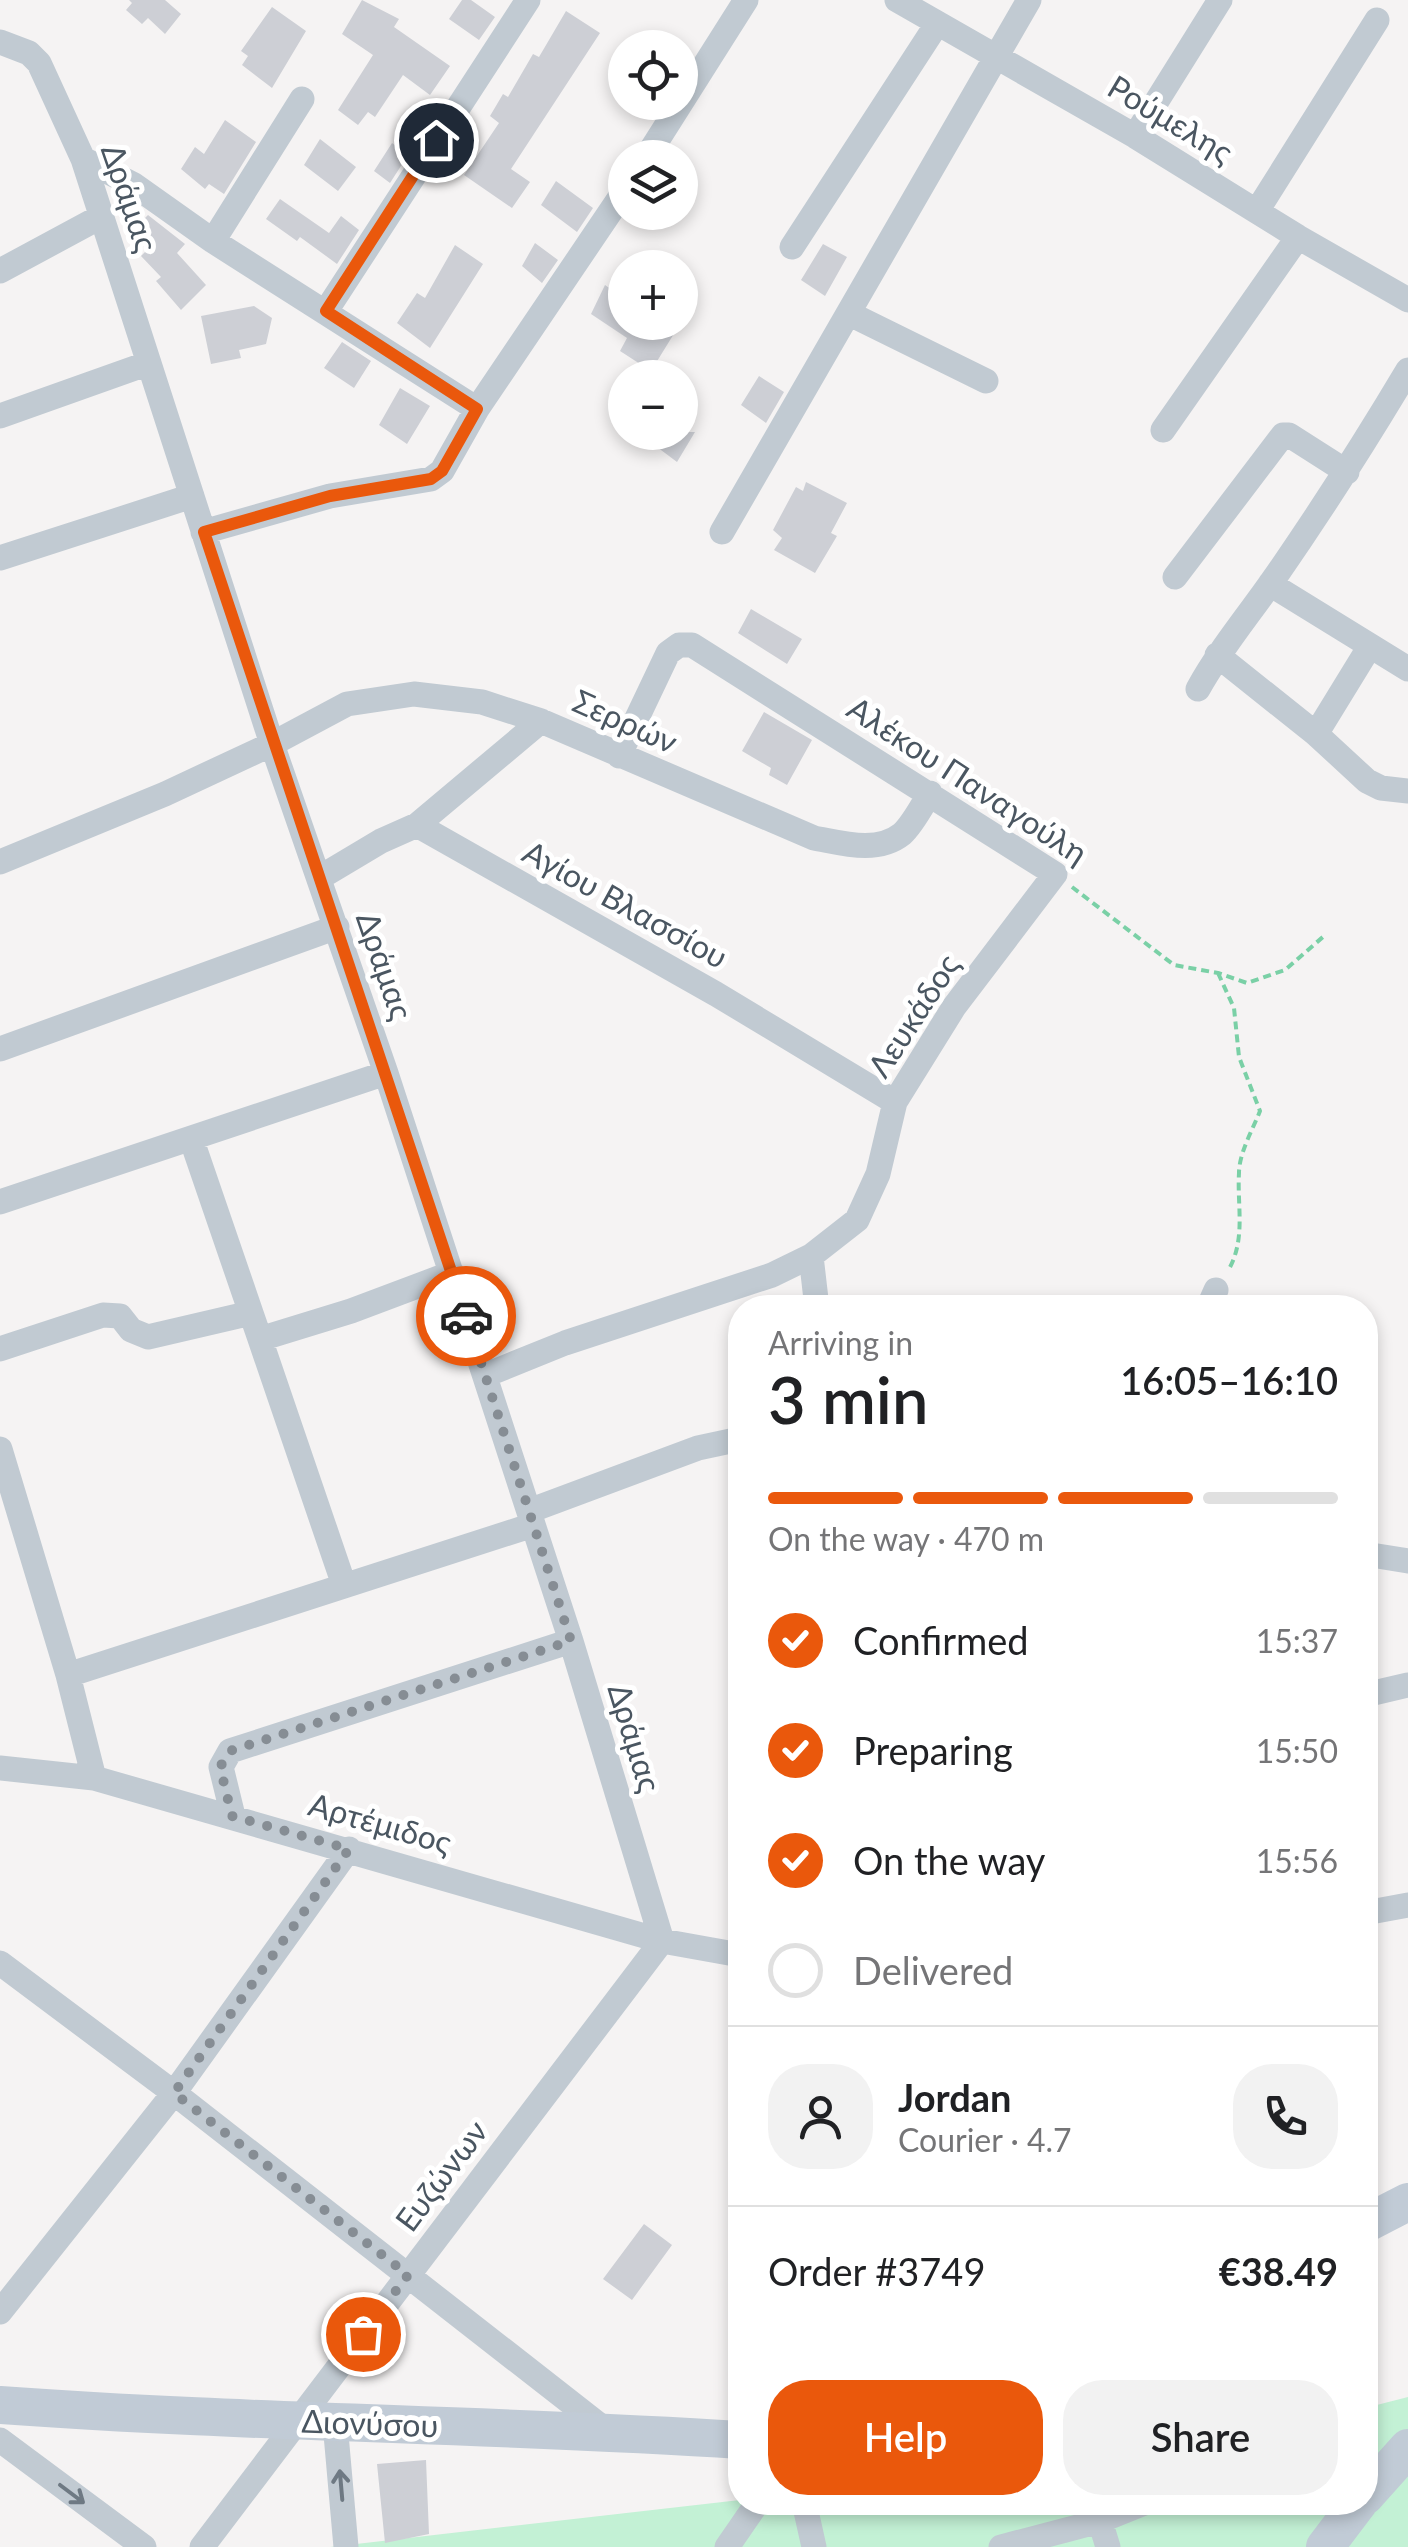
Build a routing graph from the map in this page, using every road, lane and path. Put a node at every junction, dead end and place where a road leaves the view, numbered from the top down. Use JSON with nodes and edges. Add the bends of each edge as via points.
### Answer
{"nodes":[{"id":1,"x":528,"y":0,"type":"edge"},
{"id":2,"x":746,"y":0,"type":"edge"},
{"id":3,"x":897,"y":0,"type":"edge"},
{"id":4,"x":1029,"y":0,"type":"edge"},
{"id":5,"x":1220,"y":0,"type":"edge"},
{"id":6,"x":1376,"y":20,"type":"dead end"},
{"id":7,"x":936,"y":24,"type":"junction"},
{"id":8,"x":0,"y":42,"type":"edge"},
{"id":9,"x":998,"y":58,"type":"junction"},
{"id":10,"x":302,"y":99,"type":"dead end"},
{"id":11,"x":1135,"y":136,"type":"junction"},
{"id":12,"x":657,"y":140,"type":"edge"},
{"id":13,"x":83,"y":159,"type":"junction"},
{"id":14,"x":1257,"y":211,"type":"junction"},
{"id":15,"x":608,"y":215,"type":"edge"},
{"id":16,"x":102,"y":216,"type":"junction"},
{"id":17,"x":1298,"y":237,"type":"junction"},
{"id":18,"x":213,"y":241,"type":"junction"},
{"id":19,"x":792,"y":247,"type":"dead end"},
{"id":20,"x":0,"y":271,"type":"edge"},
{"id":21,"x":1408,"y":300,"type":"edge"},
{"id":22,"x":326,"y":311,"type":"junction"},
{"id":23,"x":850,"y":314,"type":"junction"},
{"id":24,"x":149,"y":363,"type":"junction"},
{"id":25,"x":1408,"y":370,"type":"edge"},
{"id":26,"x":986,"y":382,"type":"dead end"},
{"id":27,"x":477,"y":409,"type":"junction"},
{"id":28,"x":0,"y":416,"type":"edge"},
{"id":29,"x":1163,"y":430,"type":"dead end"},
{"id":30,"x":1347,"y":472,"type":"junction"},
{"id":31,"x":192,"y":496,"type":"junction"},
{"id":32,"x":204,"y":532,"type":"junction"},
{"id":33,"x":722,"y":532,"type":"dead end"},
{"id":34,"x":0,"y":558,"type":"edge"},
{"id":35,"x":1175,"y":577,"type":"dead end"},
{"id":36,"x":1270,"y":584,"type":"junction"},
{"id":37,"x":1370,"y":646,"type":"junction"},
{"id":38,"x":1217,"y":654,"type":"junction"},
{"id":39,"x":1408,"y":669,"type":"edge"},
{"id":40,"x":1198,"y":688,"type":"dead end"},
{"id":41,"x":541,"y":721,"type":"junction"},
{"id":42,"x":1316,"y":734,"type":"junction"},
{"id":43,"x":272,"y":744,"type":"junction"},
{"id":44,"x":619,"y":756,"type":"junction"},
{"id":45,"x":1408,"y":791,"type":"edge"},
{"id":46,"x":930,"y":794,"type":"junction"},
{"id":47,"x":417,"y":826,"type":"junction"},
{"id":48,"x":0,"y":862,"type":"edge"},
{"id":49,"x":1055,"y":874,"type":"junction"},
{"id":50,"x":319,"y":878,"type":"junction"},
{"id":51,"x":336,"y":927,"type":"junction"},
{"id":52,"x":1324,"y":936,"type":"dead end"},
{"id":53,"x":1218,"y":973,"type":"junction"},
{"id":54,"x":0,"y":1050,"type":"edge"},
{"id":55,"x":386,"y":1073,"type":"junction"},
{"id":56,"x":895,"y":1102,"type":"junction"},
{"id":57,"x":191,"y":1138,"type":"junction"},
{"id":58,"x":0,"y":1202,"type":"edge"},
{"id":59,"x":811,"y":1256,"type":"junction"},
{"id":60,"x":452,"y":1273,"type":"junction"},
{"id":61,"x":816,"y":1295,"type":"edge"},
{"id":62,"x":1214,"y":1295,"type":"edge"},
{"id":63,"x":252,"y":1313,"type":"junction"},
{"id":64,"x":260,"y":1339,"type":"junction"},
{"id":65,"x":0,"y":1349,"type":"edge"},
{"id":66,"x":486,"y":1374,"type":"junction"},
{"id":67,"x":728,"y":1442,"type":"edge"},
{"id":68,"x":0,"y":1450,"type":"edge"},
{"id":69,"x":9,"y":1511,"type":"edge"},
{"id":70,"x":531,"y":1518,"type":"junction"},
{"id":71,"x":1378,"y":1556,"type":"edge"},
{"id":72,"x":1408,"y":1562,"type":"edge"},
{"id":73,"x":344,"y":1585,"type":"junction"},
{"id":74,"x":571,"y":1641,"type":"junction"},
{"id":75,"x":68,"y":1674,"type":"junction"},
{"id":76,"x":1408,"y":1684,"type":"edge"},
{"id":77,"x":1378,"y":1692,"type":"edge"},
{"id":78,"x":8,"y":1768,"type":"edge"},
{"id":79,"x":94,"y":1778,"type":"junction"},
{"id":80,"x":0,"y":1790,"type":"edge"},
{"id":81,"x":232,"y":1816,"type":"junction"},
{"id":82,"x":349,"y":1849,"type":"junction"},
{"id":83,"x":1408,"y":1905,"type":"edge"},
{"id":84,"x":1378,"y":1911,"type":"edge"},
{"id":85,"x":662,"y":1940,"type":"junction"},
{"id":86,"x":728,"y":1953,"type":"edge"},
{"id":87,"x":0,"y":1964,"type":"edge"},
{"id":88,"x":174,"y":2093,"type":"junction"},
{"id":89,"x":1408,"y":2202,"type":"edge"},
{"id":90,"x":1378,"y":2217,"type":"edge"},
{"id":91,"x":408,"y":2275,"type":"junction"},
{"id":92,"x":0,"y":2312,"type":"edge"},
{"id":93,"x":0,"y":2405,"type":"edge"},
{"id":94,"x":296,"y":2422,"type":"junction"},
{"id":95,"x":335,"y":2423,"type":"junction"},
{"id":96,"x":606,"y":2431,"type":"junction"},
{"id":97,"x":728,"y":2439,"type":"edge"},
{"id":98,"x":0,"y":2440,"type":"edge"},
{"id":99,"x":1408,"y":2448,"type":"edge"},
{"id":100,"x":1378,"y":2481,"type":"edge"},
{"id":101,"x":749,"y":2515,"type":"edge"},
{"id":102,"x":807,"y":2515,"type":"edge"},
{"id":103,"x":1116,"y":2515,"type":"edge"},
{"id":104,"x":1350,"y":2515,"type":"edge"},
{"id":105,"x":1100,"y":2522,"type":"junction"},
{"id":106,"x":144,"y":2547,"type":"edge"},
{"id":107,"x":202,"y":2547,"type":"edge"},
{"id":108,"x":346,"y":2547,"type":"edge"},
{"id":109,"x":727,"y":2547,"type":"edge"},
{"id":110,"x":814,"y":2547,"type":"edge"},
{"id":111,"x":1001,"y":2547,"type":"edge"},
{"id":112,"x":1108,"y":2547,"type":"edge"},
{"id":113,"x":1325,"y":2547,"type":"edge"}],
"edges":[{"from":1,"to":22,"type":"street"},
{"from":2,"to":12,"type":"street"},
{"from":3,"to":7,"type":"street","name":"Ρούμελης"},
{"from":4,"to":9,"type":"street"},
{"from":5,"to":11,"type":"street"},
{"from":6,"to":14,"type":"street"},
{"from":7,"to":9,"type":"street","name":"Ρούμελης"},
{"from":7,"to":19,"type":"street"},
{"from":8,"to":13,"type":"street","name":"Δράμας","via":[[39,63]]},
{"from":9,"to":11,"type":"street","name":"Ρούμελης"},
{"from":9,"to":23,"type":"street"},
{"from":10,"to":18,"type":"street"},
{"from":11,"to":14,"type":"street","name":"Ρούμελης"},
{"from":13,"to":16,"type":"street","name":"Δράμας"},
{"from":13,"to":18,"type":"street","via":[[134,185]]},
{"from":14,"to":17,"type":"street","name":"Ρούμελης"},
{"from":15,"to":27,"type":"street"},
{"from":16,"to":20,"type":"street"},
{"from":16,"to":24,"type":"street","name":"Δράμας"},
{"from":17,"to":21,"type":"street","name":"Ρούμελης"},
{"from":17,"to":29,"type":"street"},
{"from":18,"to":22,"type":"street"},
{"from":22,"to":27,"type":"street"},
{"from":23,"to":26,"type":"street"},
{"from":23,"to":33,"type":"street"},
{"from":24,"to":28,"type":"street"},
{"from":24,"to":31,"type":"street","name":"Δράμας"},
{"from":25,"to":30,"type":"street"},
{"from":27,"to":32,"type":"street","via":[[431,479],[330,496]]},
{"from":30,"to":35,"type":"street","via":[[1283,435]]},
{"from":30,"to":36,"type":"street"},
{"from":31,"to":32,"type":"street","name":"Δράμας"},
{"from":31,"to":34,"type":"street"},
{"from":32,"to":43,"type":"street","name":"Δράμας"},
{"from":36,"to":37,"type":"street"},
{"from":36,"to":38,"type":"street"},
{"from":37,"to":39,"type":"street"},
{"from":37,"to":42,"type":"street"},
{"from":38,"to":40,"type":"street"},
{"from":38,"to":42,"type":"street"},
{"from":41,"to":43,"type":"street","name":"Σερρών","via":[[482,702],[384,696],[346,704]]},
{"from":41,"to":44,"type":"street","name":"Σερρών"},
{"from":41,"to":47,"type":"street"},
{"from":42,"to":45,"type":"street","via":[[1367,781]]},
{"from":43,"to":48,"type":"street","name":"Σερρών"},
{"from":43,"to":50,"type":"street","name":"Δράμας"},
{"from":44,"to":46,"type":"street","name":"Σερρών","via":[[814,838],[856,846],[882,844],[902,833]]},
{"from":44,"to":46,"type":"street","name":"Αλέκου Παναγούλη","via":[[668,653],[692,645]]},
{"from":46,"to":49,"type":"street","name":"Αλέκου Παναγούλη"},
{"from":47,"to":50,"type":"street"},
{"from":47,"to":56,"type":"street","name":"Αγίου Βλασσίου"},
{"from":49,"to":53,"type":"path","name":"Αλέκου Παναγούλη","via":[[1174,965]]},
{"from":49,"to":56,"type":"street","name":"Λευκάδος","via":[[954,1007]]},
{"from":50,"to":51,"type":"street","name":"Δράμας"},
{"from":51,"to":54,"type":"street"},
{"from":51,"to":55,"type":"street","name":"Δράμας"},
{"from":52,"to":53,"type":"path","name":"Αλέκου Παναγούλη","via":[[1284,970],[1247,983]]},
{"from":53,"to":62,"type":"path","via":[[1234,1008],[1239,1057],[1260,1111],[1238,1168],[1242,1215],[1236,1257]]},
{"from":55,"to":57,"type":"street"},
{"from":55,"to":60,"type":"street","name":"Δράμας"},
{"from":56,"to":59,"type":"street","name":"Λευκάδος","via":[[878,1174],[858,1220]]},
{"from":57,"to":58,"type":"street"},
{"from":57,"to":63,"type":"street"},
{"from":59,"to":61,"type":"street"},
{"from":59,"to":66,"type":"street","name":"Λευκάδος"},
{"from":60,"to":64,"type":"street"},
{"from":60,"to":66,"type":"street","name":"Δράμας"},
{"from":63,"to":64,"type":"street"},
{"from":63,"to":65,"type":"street","via":[[148,1337],[130,1330],[120,1316],[103,1315]]},
{"from":64,"to":73,"type":"street"},
{"from":66,"to":70,"type":"street","name":"Δράμας"},
{"from":67,"to":70,"type":"street"},
{"from":68,"to":69,"type":"street"},
{"from":69,"to":75,"type":"street"},
{"from":70,"to":73,"type":"street"},
{"from":70,"to":74,"type":"street","name":"Δράμας"},
{"from":71,"to":72,"type":"street"},
{"from":73,"to":75,"type":"street"},
{"from":74,"to":81,"type":"street","via":[[230,1751],[220,1767]]},
{"from":74,"to":85,"type":"street","name":"Δράμας"},
{"from":75,"to":79,"type":"street"},
{"from":76,"to":77,"type":"street"},
{"from":78,"to":79,"type":"street","name":"Αρτέμιδος"},
{"from":78,"to":80,"type":"street"},
{"from":79,"to":81,"type":"street","name":"Αρτέμιδος"},
{"from":81,"to":82,"type":"street","name":"Αρτέμιδος"},
{"from":82,"to":85,"type":"street","name":"Αρτέμιδος"},
{"from":82,"to":88,"type":"street"},
{"from":83,"to":84,"type":"street"},
{"from":85,"to":86,"type":"street","name":"Αρτέμιδος"},
{"from":85,"to":91,"type":"street","name":"Ευζώνων"},
{"from":87,"to":88,"type":"street"},
{"from":88,"to":91,"type":"street"},
{"from":88,"to":92,"type":"street"},
{"from":89,"to":90,"type":"main road"},
{"from":91,"to":94,"type":"street","name":"Ευζώνων"},
{"from":91,"to":96,"type":"street"},
{"from":93,"to":94,"type":"main road","name":"Διονύσου"},
{"from":94,"to":95,"type":"main road","name":"Διονύσου"},
{"from":94,"to":107,"type":"street","name":"Ευζώνων"},
{"from":95,"to":96,"type":"main road","name":"Διονύσου"},
{"from":108,"to":95,"type":"street","one_way":true},
{"from":96,"to":97,"type":"main road","name":"Διονύσου"},
{"from":98,"to":106,"type":"street","one_way":true},
{"from":99,"to":100,"type":"main road"},
{"from":101,"to":109,"type":"street"},
{"from":102,"to":110,"type":"street"},
{"from":103,"to":105,"type":"street"},
{"from":104,"to":113,"type":"main road"},
{"from":105,"to":111,"type":"street"},
{"from":105,"to":112,"type":"street"}]}
